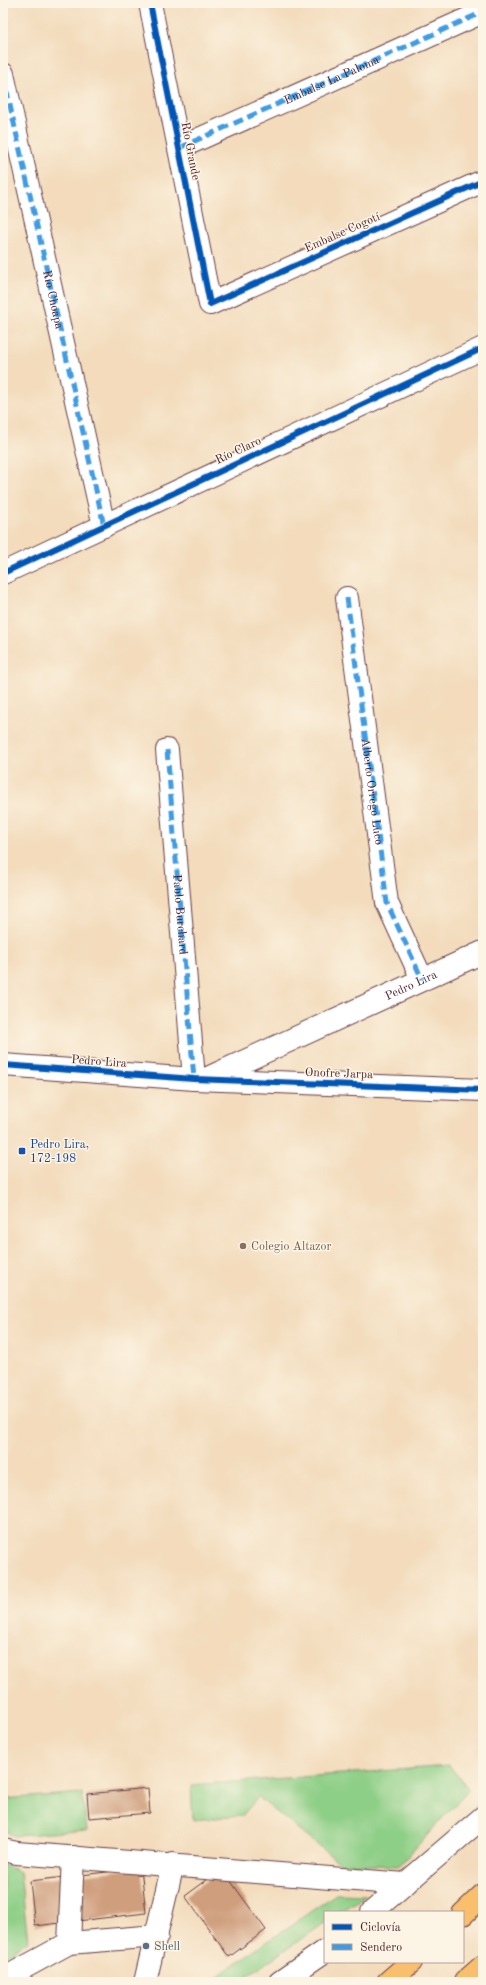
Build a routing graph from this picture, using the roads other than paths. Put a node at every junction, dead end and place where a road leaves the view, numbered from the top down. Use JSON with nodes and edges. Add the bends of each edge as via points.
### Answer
{"nodes":[{"id":1,"x":150,"y":3,"type":"edge"},
{"id":2,"x":483,"y":12,"type":"edge"},
{"id":3,"x":3,"y":74,"type":"edge"},
{"id":4,"x":179,"y":148,"type":"junction"},
{"id":5,"x":483,"y":181,"type":"edge"},
{"id":6,"x":210,"y":304,"type":"joint"},
{"id":7,"x":483,"y":348,"type":"edge"},
{"id":8,"x":104,"y":526,"type":"junction"},
{"id":9,"x":3,"y":573,"type":"edge"},
{"id":10,"x":347,"y":598,"type":"dead end"},
{"id":11,"x":167,"y":750,"type":"dead end"},
{"id":12,"x":483,"y":952,"type":"edge"},
{"id":13,"x":422,"y":979,"type":"junction"},
{"id":14,"x":3,"y":1065,"type":"edge"},
{"id":15,"x":201,"y":1078,"type":"junction"},
{"id":16,"x":483,"y":1090,"type":"edge"},
{"id":17,"x":483,"y":1818,"type":"edge"},
{"id":18,"x":3,"y":1850,"type":"edge"},
{"id":19,"x":73,"y":1857,"type":"junction"},
{"id":20,"x":173,"y":1864,"type":"junction"},
{"id":21,"x":405,"y":1884,"type":"junction"},
{"id":22,"x":483,"y":1895,"type":"edge"},
{"id":23,"x":373,"y":1911,"type":"edge"},
{"id":24,"x":464,"y":1913,"type":"edge"},
{"id":25,"x":157,"y":1936,"type":"junction"},
{"id":26,"x":69,"y":1943,"type":"junction"},
{"id":27,"x":324,"y":1952,"type":"edge"},
{"id":28,"x":410,"y":1963,"type":"edge"},
{"id":29,"x":483,"y":1966,"type":"edge"},
{"id":30,"x":3,"y":1979,"type":"edge"},
{"id":31,"x":145,"y":1982,"type":"edge"},
{"id":32,"x":280,"y":1982,"type":"edge"},
{"id":33,"x":388,"y":1982,"type":"edge"},
{"id":34,"x":465,"y":1982,"type":"edge"}],
"edges":[{"from":1,"to":4,"type":"street","name":"Río Grande"},
{"from":2,"to":4,"type":"street","name":"Embalse La Paloma"},
{"from":3,"to":8,"type":"street","name":"Río Choapa"},
{"from":4,"to":6,"type":"street","name":"Río Grande"},
{"from":5,"to":6,"type":"street","name":"Embalse Cogotí"},
{"from":7,"to":8,"type":"street","name":"Río Claro"},
{"from":8,"to":9,"type":"street","name":"Río Claro"},
{"from":10,"to":13,"type":"street","name":"Alberto Orrego Luco","via":[[386,903]]},
{"from":11,"to":15,"type":"street","name":"Pablo Burchard"},
{"from":12,"to":13,"type":"street","name":"Pedro Lira"},
{"from":13,"to":15,"type":"street","name":"Pedro Lira"},
{"from":14,"to":15,"type":"street","name":"Pedro Lira"},
{"from":15,"to":16,"type":"street","name":"Onofre Jarpa"},
{"from":17,"to":21,"type":"street"},
{"from":18,"to":19,"type":"street"},
{"from":19,"to":20,"type":"street"},
{"from":19,"to":26,"type":"street"},
{"from":20,"to":21,"type":"street"},
{"from":20,"to":25,"type":"street"},
{"from":21,"to":23,"type":"street"},
{"from":22,"to":24,"type":"main road"},
{"from":25,"to":26,"type":"street"},
{"from":25,"to":31,"type":"street"},
{"from":26,"to":30,"type":"street"},
{"from":27,"to":32,"type":"street"},
{"from":28,"to":33,"type":"main road"},
{"from":29,"to":34,"type":"main road"}]}
